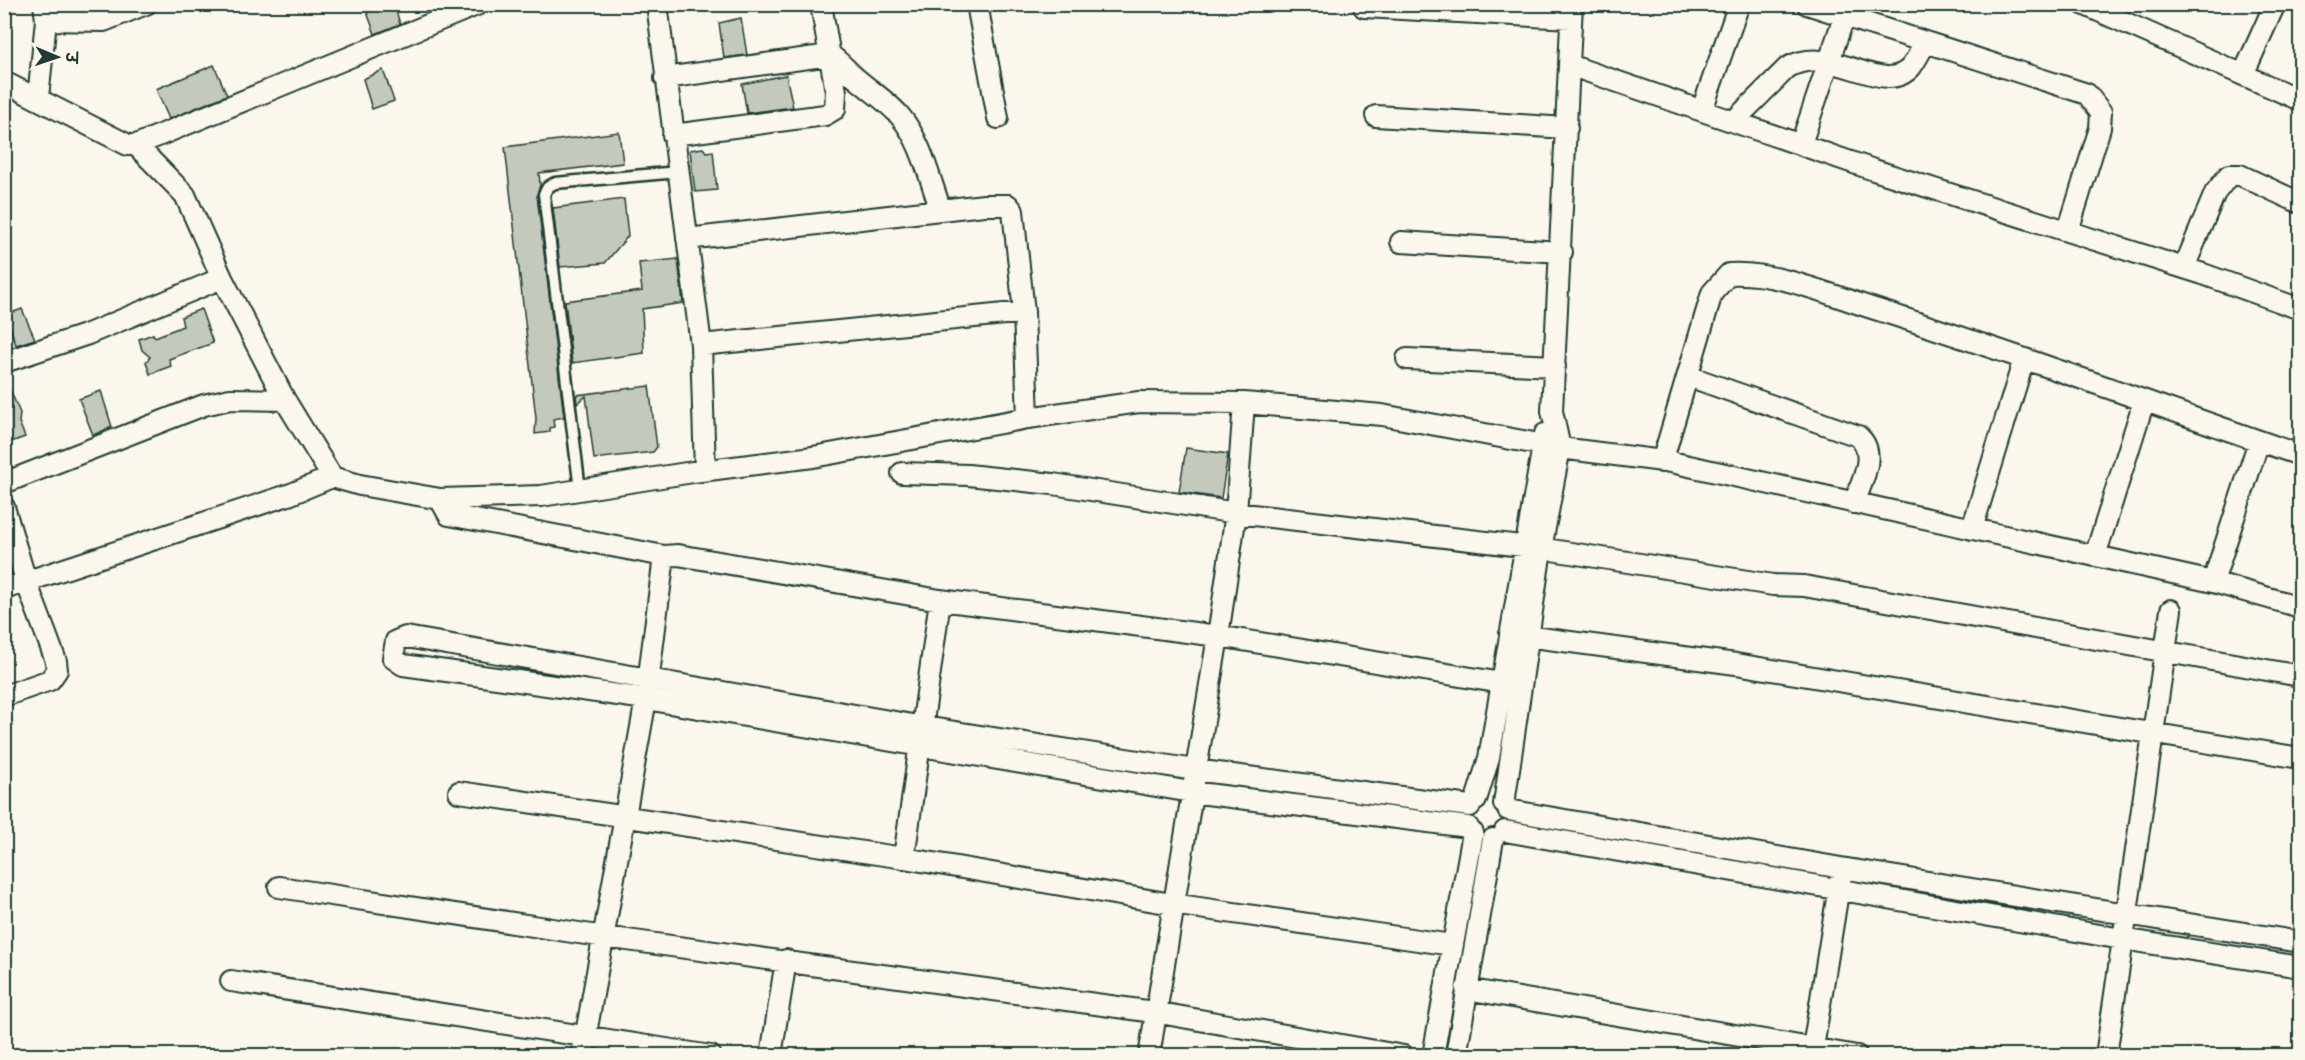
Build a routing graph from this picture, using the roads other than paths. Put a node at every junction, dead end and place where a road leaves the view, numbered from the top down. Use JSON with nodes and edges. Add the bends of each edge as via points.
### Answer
{"nodes":[{"id":1,"x":146,"y":4,"type":"edge"},
{"id":2,"x":479,"y":4,"type":"edge"},
{"id":3,"x":657,"y":4,"type":"edge"},
{"id":4,"x":821,"y":4,"type":"edge"},
{"id":5,"x":978,"y":4,"type":"edge"},
{"id":6,"x":1739,"y":4,"type":"edge"},
{"id":7,"x":1807,"y":4,"type":"edge"},
{"id":8,"x":2083,"y":4,"type":"edge"},
{"id":9,"x":2275,"y":4,"type":"edge"},
{"id":10,"x":1364,"y":7,"type":"dead end"},
{"id":11,"x":1571,"y":11,"type":"edge"},
{"id":12,"x":45,"y":12,"type":"edge"},
{"id":13,"x":1844,"y":17,"type":"junction"},
{"id":14,"x":1925,"y":43,"type":"junction"},
{"id":15,"x":830,"y":55,"type":"junction"},
{"id":16,"x":1827,"y":60,"type":"junction"},
{"id":17,"x":1569,"y":65,"type":"junction"},
{"id":18,"x":2242,"y":75,"type":"junction"},
{"id":19,"x":665,"y":78,"type":"junction"},
{"id":20,"x":4,"y":82,"type":"edge"},
{"id":21,"x":38,"y":98,"type":"junction"},
{"id":22,"x":2301,"y":100,"type":"edge"},
{"id":23,"x":1702,"y":110,"type":"junction"},
{"id":24,"x":1376,"y":116,"type":"dead end"},
{"id":25,"x":998,"y":118,"type":"dead end"},
{"id":26,"x":1734,"y":121,"type":"junction"},
{"id":27,"x":1567,"y":128,"type":"junction"},
{"id":28,"x":673,"y":135,"type":"junction"},
{"id":29,"x":1801,"y":144,"type":"junction"},
{"id":30,"x":136,"y":145,"type":"junction"},
{"id":31,"x":678,"y":172,"type":"junction"},
{"id":32,"x":2301,"y":203,"type":"edge"},
{"id":33,"x":940,"y":210,"type":"junction"},
{"id":34,"x":2068,"y":231,"type":"junction"},
{"id":35,"x":687,"y":238,"type":"junction"},
{"id":36,"x":1401,"y":242,"type":"dead end"},
{"id":37,"x":1562,"y":252,"type":"junction"},
{"id":38,"x":2184,"y":268,"type":"junction"},
{"id":39,"x":222,"y":278,"type":"junction"},
{"id":40,"x":2301,"y":309,"type":"edge"},
{"id":41,"x":1024,"y":312,"type":"junction"},
{"id":42,"x":701,"y":345,"type":"junction"},
{"id":43,"x":1407,"y":359,"type":"dead end"},
{"id":44,"x":2024,"y":359,"type":"junction"},
{"id":45,"x":4,"y":362,"type":"edge"},
{"id":46,"x":1555,"y":366,"type":"junction"},
{"id":47,"x":1688,"y":376,"type":"junction"},
{"id":48,"x":285,"y":400,"type":"junction"},
{"id":49,"x":2144,"y":400,"type":"junction"},
{"id":50,"x":1244,"y":403,"type":"junction"},
{"id":51,"x":1028,"y":418,"type":"junction"},
{"id":52,"x":2259,"y":441,"type":"junction"},
{"id":53,"x":1551,"y":446,"type":"junction"},
{"id":54,"x":2301,"y":454,"type":"edge"},
{"id":55,"x":1662,"y":462,"type":"junction"},
{"id":56,"x":705,"y":471,"type":"junction"},
{"id":57,"x":902,"y":473,"type":"dead end"},
{"id":58,"x":332,"y":477,"type":"junction"},
{"id":59,"x":4,"y":483,"type":"edge"},
{"id":60,"x":580,"y":490,"type":"junction"},
{"id":61,"x":440,"y":500,"type":"junction"},
{"id":62,"x":1854,"y":503,"type":"junction"},
{"id":63,"x":4,"y":507,"type":"edge"},
{"id":64,"x":1236,"y":513,"type":"junction"},
{"id":65,"x":1972,"y":529,"type":"junction"},
{"id":66,"x":1533,"y":549,"type":"junction"},
{"id":67,"x":663,"y":555,"type":"junction"},
{"id":68,"x":2095,"y":556,"type":"junction"},
{"id":69,"x":26,"y":581,"type":"junction"},
{"id":70,"x":2213,"y":582,"type":"junction"},
{"id":71,"x":4,"y":589,"type":"edge"},
{"id":72,"x":940,"y":600,"type":"junction"},
{"id":73,"x":2301,"y":607,"type":"edge"},
{"id":74,"x":2171,"y":610,"type":"dead end"},
{"id":75,"x":1519,"y":635,"type":"junction"},
{"id":76,"x":1218,"y":636,"type":"junction"},
{"id":77,"x":2166,"y":651,"type":"junction"},
{"id":78,"x":2301,"y":676,"type":"edge"},
{"id":79,"x":649,"y":678,"type":"junction"},
{"id":80,"x":1502,"y":683,"type":"junction"},
{"id":81,"x":4,"y":696,"type":"edge"},
{"id":82,"x":646,"y":699,"type":"junction"},
{"id":83,"x":2155,"y":732,"type":"junction"},
{"id":84,"x":922,"y":736,"type":"junction"},
{"id":85,"x":2301,"y":758,"type":"edge"},
{"id":86,"x":1195,"y":770,"type":"junction"},
{"id":87,"x":459,"y":792,"type":"dead end"},
{"id":88,"x":1191,"y":792,"type":"junction"},
{"id":89,"x":1473,"y":803,"type":"junction"},
{"id":90,"x":1506,"y":807,"type":"junction"},
{"id":91,"x":624,"y":817,"type":"junction"},
{"id":92,"x":1471,"y":830,"type":"junction"},
{"id":93,"x":1499,"y":835,"type":"junction"},
{"id":94,"x":904,"y":858,"type":"junction"},
{"id":95,"x":1841,"y":868,"type":"junction"},
{"id":96,"x":279,"y":887,"type":"dead end"},
{"id":97,"x":1838,"y":890,"type":"junction"},
{"id":98,"x":1172,"y":904,"type":"junction"},
{"id":99,"x":2127,"y":915,"type":"junction"},
{"id":100,"x":605,"y":937,"type":"junction"},
{"id":101,"x":2121,"y":939,"type":"junction"},
{"id":102,"x":2301,"y":942,"type":"edge"},
{"id":103,"x":1452,"y":945,"type":"junction"},
{"id":104,"x":786,"y":960,"type":"junction"},
{"id":105,"x":2301,"y":967,"type":"edge"},
{"id":106,"x":231,"y":981,"type":"dead end"},
{"id":107,"x":1466,"y":989,"type":"junction"},
{"id":108,"x":1154,"y":1012,"type":"junction"},
{"id":109,"x":587,"y":1036,"type":"junction"},
{"id":110,"x":1813,"y":1048,"type":"junction"},
{"id":111,"x":582,"y":1056,"type":"edge"},
{"id":112,"x":711,"y":1056,"type":"edge"},
{"id":113,"x":771,"y":1056,"type":"edge"},
{"id":114,"x":1149,"y":1056,"type":"edge"},
{"id":115,"x":1404,"y":1056,"type":"edge"},
{"id":116,"x":1433,"y":1056,"type":"edge"},
{"id":117,"x":1456,"y":1056,"type":"edge"},
{"id":118,"x":1857,"y":1056,"type":"edge"},
{"id":119,"x":2106,"y":1056,"type":"edge"}],
"edges":[{"from":1,"to":12,"type":"street","via":[[104,21]]},
{"from":2,"to":30,"type":"street"},
{"from":3,"to":19,"type":"street"},
{"from":4,"to":15,"type":"street"},
{"from":5,"to":25,"type":"street"},
{"from":6,"to":23,"type":"street"},
{"from":7,"to":13,"type":"street"},
{"from":8,"to":18,"type":"street"},
{"from":9,"to":18,"type":"street"},
{"from":10,"to":11,"type":"street"},
{"from":11,"to":17,"type":"street"},
{"from":12,"to":21,"type":"street"},
{"from":13,"to":14,"type":"street"},
{"from":13,"to":16,"type":"street"},
{"from":14,"to":16,"type":"street","via":[[1910,68],[1891,78]]},
{"from":14,"to":34,"type":"street","via":[[2086,94],[2095,102],[2101,112],[2100,128]]},
{"from":15,"to":19,"type":"street"},
{"from":15,"to":28,"type":"street","via":[[837,101],[835,109],[825,115]]},
{"from":15,"to":33,"type":"street","via":[[845,64],[853,76],[901,117],[924,159]]},
{"from":16,"to":26,"type":"street","via":[[1807,60],[1787,68]]},
{"from":16,"to":29,"type":"street"},
{"from":17,"to":23,"type":"street"},
{"from":17,"to":27,"type":"street"},
{"from":18,"to":22,"type":"street"},
{"from":19,"to":28,"type":"street"},
{"from":20,"to":21,"type":"street"},
{"from":21,"to":30,"type":"street","via":[[128,145]]},
{"from":23,"to":26,"type":"street"},
{"from":24,"to":27,"type":"street"},
{"from":26,"to":29,"type":"street"},
{"from":27,"to":37,"type":"street"},
{"from":28,"to":31,"type":"street"},
{"from":29,"to":34,"type":"street"},
{"from":30,"to":39,"type":"street","via":[[185,195]]},
{"from":31,"to":35,"type":"street"},
{"from":31,"to":60,"type":"lane","via":[[555,183],[544,194]]},
{"from":32,"to":38,"type":"street","via":[[2240,175],[2229,175],[2215,193]]},
{"from":33,"to":35,"type":"street"},
{"from":33,"to":41,"type":"street","via":[[1008,205],[1012,211]]},
{"from":34,"to":38,"type":"street"},
{"from":35,"to":42,"type":"street"},
{"from":36,"to":37,"type":"street"},
{"from":37,"to":46,"type":"street"},
{"from":38,"to":40,"type":"street"},
{"from":39,"to":45,"type":"street","via":[[88,334]]},
{"from":39,"to":48,"type":"street"},
{"from":41,"to":42,"type":"street"},
{"from":41,"to":51,"type":"street"},
{"from":42,"to":56,"type":"street"},
{"from":43,"to":46,"type":"street"},
{"from":44,"to":47,"type":"street","via":[[1789,283],[1742,273],[1729,274],[1712,293]]},
{"from":44,"to":49,"type":"street"},
{"from":44,"to":65,"type":"street"},
{"from":46,"to":53,"type":"street"},
{"from":47,"to":55,"type":"street"},
{"from":47,"to":62,"type":"street","via":[[1858,436],[1866,443],[1868,454]]},
{"from":48,"to":58,"type":"street"},
{"from":48,"to":59,"type":"street","via":[[230,399],[204,405]]},
{"from":49,"to":52,"type":"street"},
{"from":49,"to":68,"type":"street"},
{"from":50,"to":51,"type":"street","via":[[1139,402]]},
{"from":50,"to":53,"type":"street","via":[[1382,415]]},
{"from":50,"to":64,"type":"street"},
{"from":51,"to":56,"type":"street","via":[[813,457]]},
{"from":52,"to":54,"type":"street"},
{"from":52,"to":70,"type":"street"},
{"from":53,"to":55,"type":"street"},
{"from":53,"to":66,"type":"street"},
{"from":55,"to":62,"type":"street"},
{"from":56,"to":60,"type":"street"},
{"from":57,"to":64,"type":"street","via":[[1053,484]]},
{"from":58,"to":61,"type":"street"},
{"from":58,"to":69,"type":"street","via":[[291,495]]},
{"from":60,"to":61,"type":"street","via":[[541,496]]},
{"from":61,"to":67,"type":"street","via":[[449,515]]},
{"from":62,"to":65,"type":"street"},
{"from":63,"to":69,"type":"street"},
{"from":64,"to":66,"type":"street"},
{"from":64,"to":76,"type":"street"},
{"from":65,"to":68,"type":"street"},
{"from":66,"to":75,"type":"street"},
{"from":66,"to":77,"type":"street","via":[[1773,585],[1804,586]]},
{"from":67,"to":72,"type":"street"},
{"from":67,"to":79,"type":"street"},
{"from":68,"to":70,"type":"street"},
{"from":69,"to":71,"type":"street"},
{"from":69,"to":81,"type":"street","via":[[57,670],[50,680]]},
{"from":70,"to":73,"type":"street"},
{"from":72,"to":76,"type":"street"},
{"from":72,"to":84,"type":"street"},
{"from":74,"to":77,"type":"street"},
{"from":75,"to":80,"type":"street"},
{"from":75,"to":83,"type":"street","via":[[1736,664]]},
{"from":75,"to":90,"type":"street"},
{"from":76,"to":80,"type":"street"},
{"from":76,"to":86,"type":"street"},
{"from":77,"to":78,"type":"street"},
{"from":77,"to":83,"type":"street"},
{"from":79,"to":82,"type":"street"},
{"from":79,"to":82,"type":"street","via":[[406,637],[399,638],[394,648],[393,658],[403,665]]},
{"from":79,"to":84,"type":"street"},
{"from":80,"to":89,"type":"street","via":[[1489,758]]},
{"from":82,"to":84,"type":"street"},
{"from":82,"to":91,"type":"street"},
{"from":83,"to":85,"type":"street"},
{"from":83,"to":99,"type":"street"},
{"from":84,"to":86,"type":"street"},
{"from":84,"to":88,"type":"street"},
{"from":84,"to":94,"type":"street"},
{"from":86,"to":88,"type":"street"},
{"from":86,"to":89,"type":"street"},
{"from":87,"to":91,"type":"street"},
{"from":88,"to":92,"type":"street"},
{"from":88,"to":98,"type":"street"},
{"from":89,"to":90,"type":"street","via":[[1490,796]]},
{"from":89,"to":92,"type":"street","via":[[1467,815]]},
{"from":90,"to":93,"type":"street","via":[[1509,817]]},
{"from":90,"to":95,"type":"street"},
{"from":91,"to":94,"type":"street"},
{"from":91,"to":100,"type":"street"},
{"from":92,"to":93,"type":"street","via":[[1478,837]]},
{"from":92,"to":103,"type":"street"},
{"from":93,"to":97,"type":"street"},
{"from":93,"to":107,"type":"street"},
{"from":94,"to":98,"type":"street"},
{"from":95,"to":97,"type":"street"},
{"from":95,"to":99,"type":"street"},
{"from":96,"to":100,"type":"street"},
{"from":97,"to":101,"type":"street"},
{"from":97,"to":110,"type":"street"},
{"from":98,"to":103,"type":"street"},
{"from":98,"to":108,"type":"street"},
{"from":99,"to":101,"type":"street"},
{"from":99,"to":102,"type":"street"},
{"from":100,"to":104,"type":"street"},
{"from":100,"to":109,"type":"street"},
{"from":101,"to":105,"type":"street"},
{"from":101,"to":119,"type":"street"},
{"from":103,"to":116,"type":"street"},
{"from":104,"to":108,"type":"street"},
{"from":104,"to":113,"type":"street"},
{"from":106,"to":109,"type":"street"},
{"from":107,"to":110,"type":"street"},
{"from":107,"to":117,"type":"street"},
{"from":108,"to":114,"type":"street"},
{"from":108,"to":115,"type":"street"},
{"from":109,"to":111,"type":"street"},
{"from":109,"to":112,"type":"street"},
{"from":110,"to":118,"type":"street"}]}
